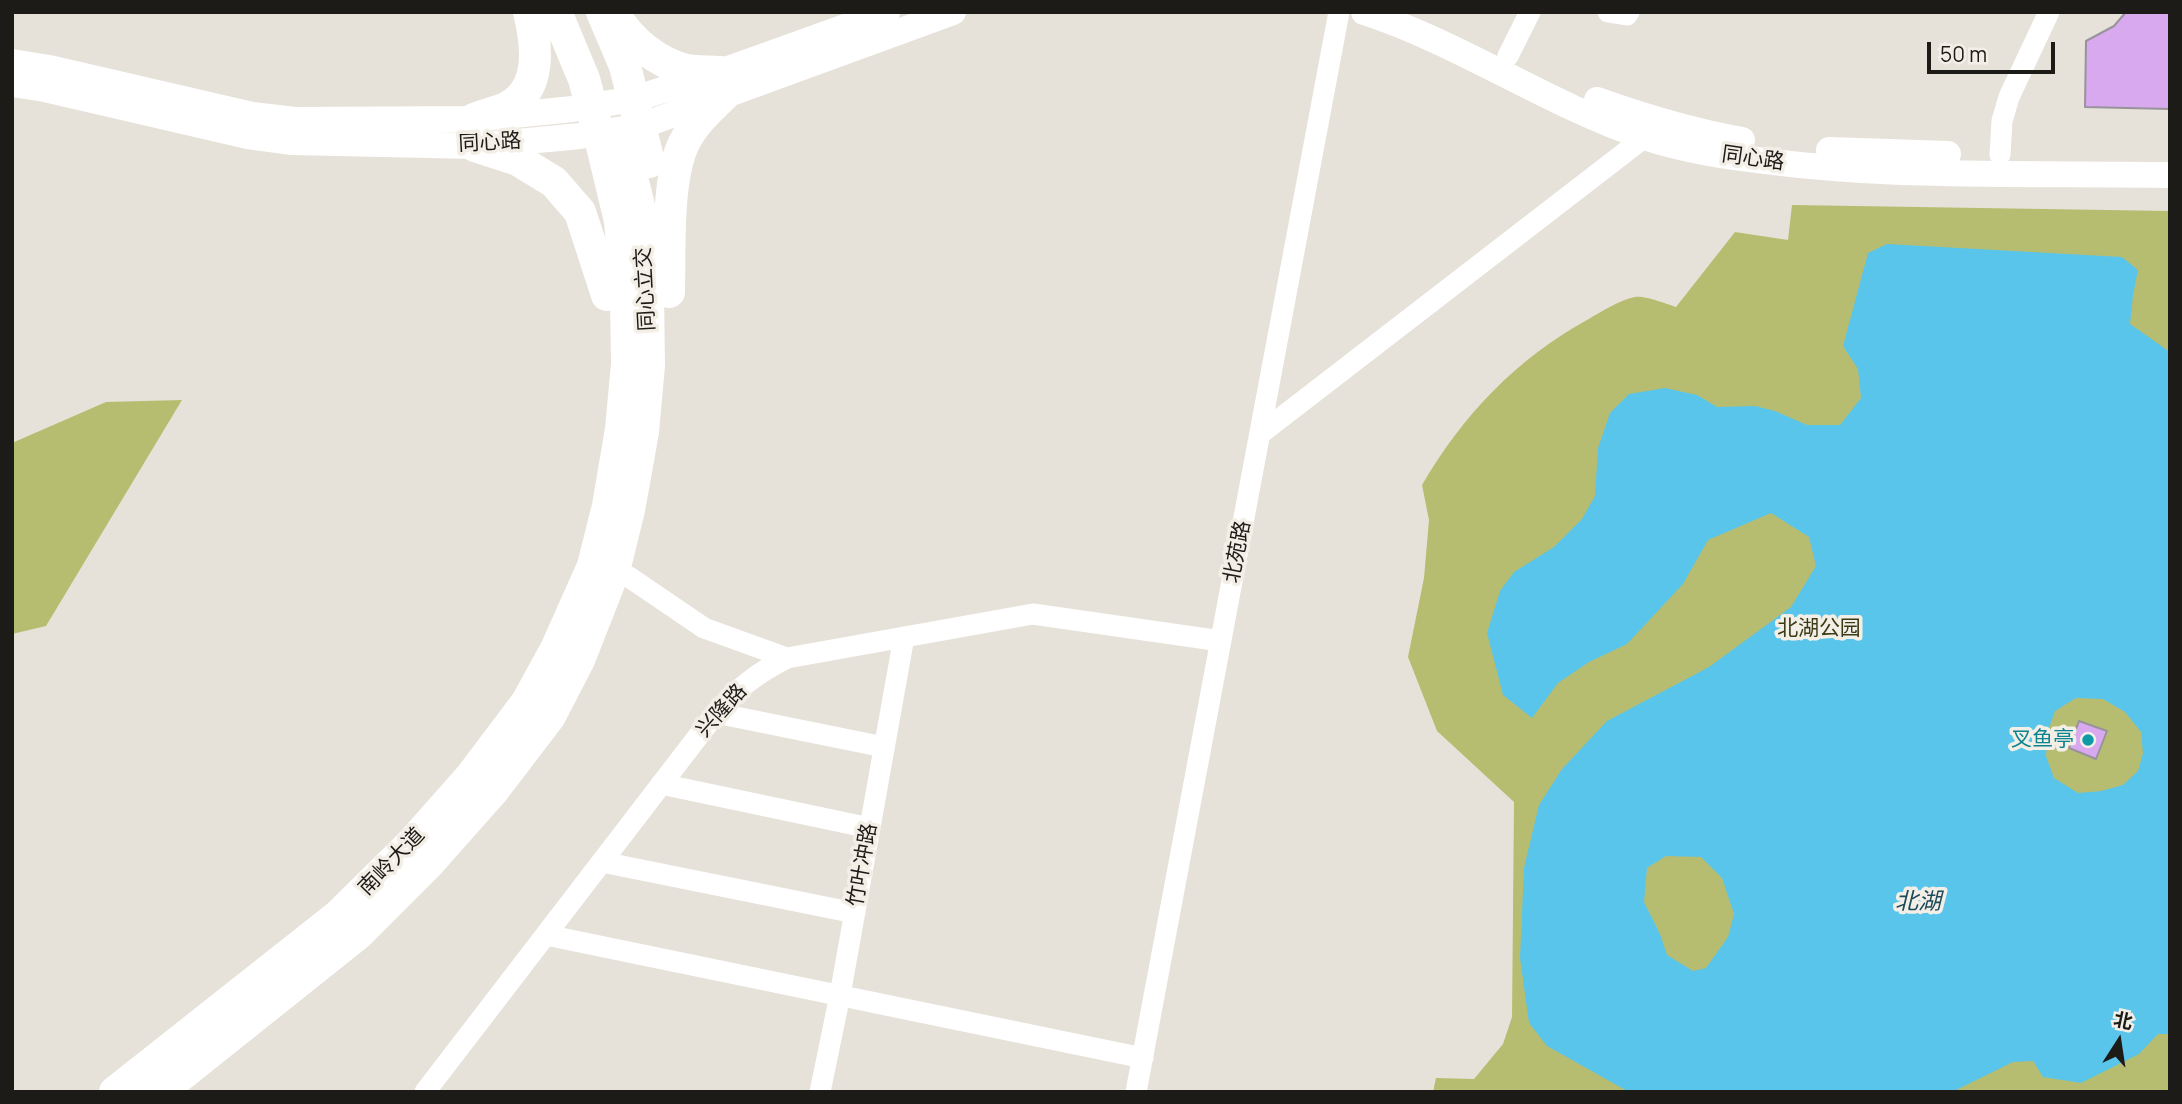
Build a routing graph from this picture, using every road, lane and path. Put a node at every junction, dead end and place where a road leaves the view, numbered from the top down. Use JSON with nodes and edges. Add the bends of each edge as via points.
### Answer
{"nodes":[{"id":1,"x":529,"y":12,"type":"edge"},
{"id":2,"x":536,"y":12,"type":"edge"},
{"id":3,"x":556,"y":12,"type":"edge"},
{"id":4,"x":580,"y":12,"type":"edge"},
{"id":5,"x":603,"y":12,"type":"edge"},
{"id":6,"x":613,"y":12,"type":"edge"},
{"id":7,"x":887,"y":12,"type":"edge"},
{"id":8,"x":953,"y":12,"type":"edge"},
{"id":9,"x":1339,"y":12,"type":"edge"},
{"id":10,"x":1364,"y":12,"type":"edge"},
{"id":11,"x":1419,"y":12,"type":"edge"},
{"id":12,"x":1530,"y":12,"type":"edge"},
{"id":13,"x":1608,"y":12,"type":"edge"},
{"id":14,"x":1629,"y":12,"type":"edge"},
{"id":15,"x":2049,"y":12,"type":"edge"},
{"id":16,"x":1508,"y":56,"type":"junction"},
{"id":17,"x":12,"y":62,"type":"edge"},
{"id":18,"x":12,"y":84,"type":"edge"},
{"id":19,"x":722,"y":84,"type":"junction"},
{"id":20,"x":637,"y":113,"type":"junction"},
{"id":21,"x":576,"y":123,"type":"junction"},
{"id":22,"x":474,"y":133,"type":"junction"},
{"id":23,"x":1645,"y":137,"type":"junction"},
{"id":24,"x":2000,"y":155,"type":"junction"},
{"id":25,"x":2170,"y":157,"type":"edge"},
{"id":26,"x":2170,"y":175,"type":"edge"},
{"id":27,"x":668,"y":292,"type":"junction"},
{"id":28,"x":607,"y":295,"type":"junction"},
{"id":29,"x":1260,"y":434,"type":"junction"},
{"id":30,"x":612,"y":571,"type":"junction"},
{"id":31,"x":904,"y":637,"type":"junction"},
{"id":32,"x":1221,"y":641,"type":"junction"},
{"id":33,"x":787,"y":658,"type":"junction"},
{"id":34,"x":539,"y":709,"type":"junction"},
{"id":35,"x":716,"y":713,"type":"junction"},
{"id":36,"x":884,"y":747,"type":"junction"},
{"id":37,"x":661,"y":784,"type":"junction"},
{"id":38,"x":870,"y":828,"type":"junction"},
{"id":39,"x":602,"y":862,"type":"junction"},
{"id":40,"x":855,"y":913,"type":"junction"},
{"id":41,"x":546,"y":935,"type":"junction"},
{"id":42,"x":840,"y":995,"type":"junction"},
{"id":43,"x":1143,"y":1058,"type":"junction"},
{"id":44,"x":115,"y":1092,"type":"edge"},
{"id":45,"x":160,"y":1092,"type":"edge"},
{"id":46,"x":425,"y":1092,"type":"edge"},
{"id":47,"x":820,"y":1092,"type":"edge"},
{"id":48,"x":1136,"y":1092,"type":"edge"}],
"edges":[{"from":1,"to":22,"type":"highway","via":[[536,58],[533,76],[523,93]]},
{"from":2,"to":21,"type":"highway"},
{"from":3,"to":30,"type":"highway","name":"同心立交","via":[[584,79],[620,222],[627,364],[608,506]]},
{"from":4,"to":30,"type":"highway","name":"同心立交","via":[[605,72],[625,145],[642,218],[648,293],[649,365],[643,432]]},
{"from":5,"to":20,"type":"highway","via":[[625,66]]},
{"from":6,"to":19,"type":"highway","via":[[636,42],[657,58]]},
{"from":7,"to":19,"type":"main road","name":"同心路"},
{"from":8,"to":19,"type":"main road","name":"同心路"},
{"from":9,"to":29,"type":"street","name":"北苑路"},
{"from":10,"to":23,"type":"main road","name":"同心路","via":[[1403,25],[1587,115]]},
{"from":11,"to":16,"type":"main road","name":"同心路"},
{"from":12,"to":16,"type":"street"},
{"from":13,"to":14,"type":"street"},
{"from":15,"to":24,"type":"street","via":[[2009,97]]},
{"from":16,"to":24,"type":"main road","name":"同心路","via":[[1594,99],[1695,131],[1820,149]]},
{"from":17,"to":22,"type":"main road","name":"同心路","via":[[251,115]]},
{"from":18,"to":22,"type":"main road","name":"同心路","via":[[292,142]]},
{"from":19,"to":20,"type":"main road","name":"同心路"},
{"from":19,"to":27,"type":"highway","via":[[681,150],[673,179]]},
{"from":20,"to":21,"type":"main road","name":"同心路"},
{"from":20,"to":27,"type":"highway","via":[[661,215]]},
{"from":21,"to":22,"type":"main road","name":"同心路"},
{"from":21,"to":28,"type":"highway","via":[[601,224]]},
{"from":22,"to":28,"type":"highway","via":[[554,182],[580,212]]},
{"from":23,"to":26,"type":"main road","name":"同心路","via":[[1738,158],[1818,167]]},
{"from":23,"to":29,"type":"street"},
{"from":24,"to":25,"type":"main road","name":"同心路"},
{"from":27,"to":30,"type":"highway","via":[[670,366],[649,514]]},
{"from":28,"to":34,"type":"highway","via":[[608,363],[602,426],[589,502]]},
{"from":29,"to":32,"type":"street","name":"北苑路"},
{"from":30,"to":33,"type":"street","via":[[704,628]]},
{"from":30,"to":34,"type":"highway","name":"南岭大道","via":[[556,649]]},
{"from":31,"to":32,"type":"street","name":"兴隆路","via":[[1033,614]]},
{"from":31,"to":33,"type":"street","name":"兴隆路"},
{"from":31,"to":36,"type":"street","name":"竹叶冲路"},
{"from":32,"to":43,"type":"street","name":"北苑路"},
{"from":33,"to":35,"type":"street","name":"兴隆路","via":[[747,681]]},
{"from":34,"to":44,"type":"highway","name":"南岭大道","via":[[339,915]]},
{"from":34,"to":45,"type":"highway","name":"南岭大道","via":[[492,792],[429,863],[358,934]]},
{"from":35,"to":36,"type":"street"},
{"from":35,"to":37,"type":"street","name":"兴隆路"},
{"from":36,"to":38,"type":"street","name":"竹叶冲路"},
{"from":37,"to":38,"type":"street"},
{"from":37,"to":39,"type":"street","name":"兴隆路"},
{"from":38,"to":40,"type":"street","name":"竹叶冲路"},
{"from":39,"to":40,"type":"street"},
{"from":39,"to":41,"type":"street","name":"兴隆路"},
{"from":40,"to":42,"type":"street","name":"竹叶冲路"},
{"from":41,"to":42,"type":"street"},
{"from":41,"to":46,"type":"street","name":"兴隆路"},
{"from":42,"to":43,"type":"street"},
{"from":42,"to":47,"type":"street","name":"竹叶冲路"},
{"from":43,"to":48,"type":"street","name":"北苑路"}]}
